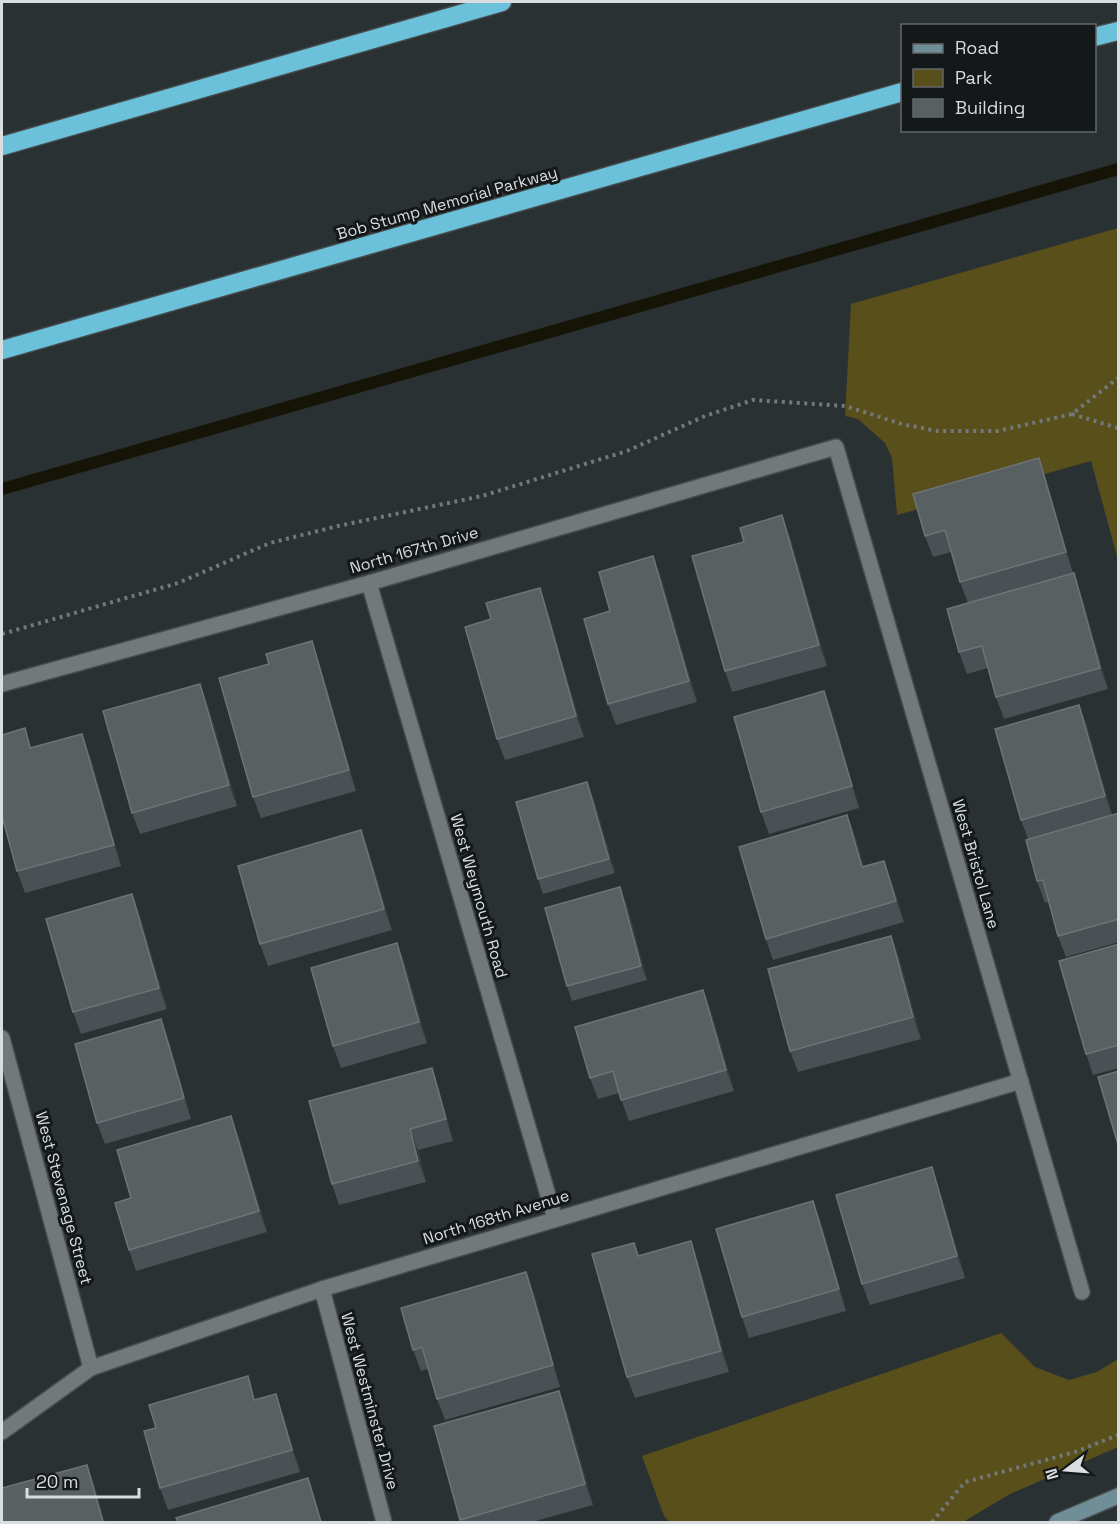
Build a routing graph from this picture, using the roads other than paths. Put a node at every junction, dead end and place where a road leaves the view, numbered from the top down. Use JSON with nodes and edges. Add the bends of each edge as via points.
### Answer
{"nodes":[{"id":1,"x":502,"y":2,"type":"edge"},
{"id":2,"x":1119,"y":31,"type":"edge"},
{"id":3,"x":1096,"y":38,"type":"edge"},
{"id":4,"x":901,"y":94,"type":"edge"},
{"id":5,"x":2,"y":146,"type":"edge"},
{"id":6,"x":2,"y":350,"type":"edge"},
{"id":7,"x":836,"y":447,"type":"joint"},
{"id":8,"x":369,"y":583,"type":"junction"},
{"id":9,"x":2,"y":684,"type":"edge"},
{"id":10,"x":2,"y":1038,"type":"edge"},
{"id":11,"x":1021,"y":1081,"type":"junction"},
{"id":12,"x":555,"y":1219,"type":"junction"},
{"id":13,"x":321,"y":1289,"type":"junction"},
{"id":14,"x":1082,"y":1292,"type":"dead end"},
{"id":15,"x":91,"y":1368,"type":"junction"},
{"id":16,"x":2,"y":1432,"type":"edge"},
{"id":17,"x":1119,"y":1496,"type":"edge"},
{"id":18,"x":384,"y":1522,"type":"edge"},
{"id":19,"x":1057,"y":1522,"type":"edge"}],
"edges":[{"from":1,"to":5,"type":"highway"},
{"from":2,"to":3,"type":"highway"},
{"from":4,"to":6,"type":"highway","name":"Bob Stump Memorial Parkway"},
{"from":7,"to":8,"type":"street","name":"North 167th Drive"},
{"from":7,"to":11,"type":"street","name":"West Bristol Lane"},
{"from":8,"to":9,"type":"street","name":"North 167th Drive"},
{"from":8,"to":12,"type":"street","name":"West Weymouth Road"},
{"from":10,"to":15,"type":"street","name":"West Stevenage Street"},
{"from":11,"to":12,"type":"street","name":"North 168th Avenue"},
{"from":11,"to":14,"type":"street","name":"West Bristol Lane"},
{"from":12,"to":13,"type":"street","name":"North 168th Avenue"},
{"from":13,"to":15,"type":"street","name":"North 168th Avenue"},
{"from":13,"to":18,"type":"street","name":"West Westminster Drive"},
{"from":15,"to":16,"type":"street","name":"North 168th Avenue"},
{"from":17,"to":19,"type":"street"}]}
